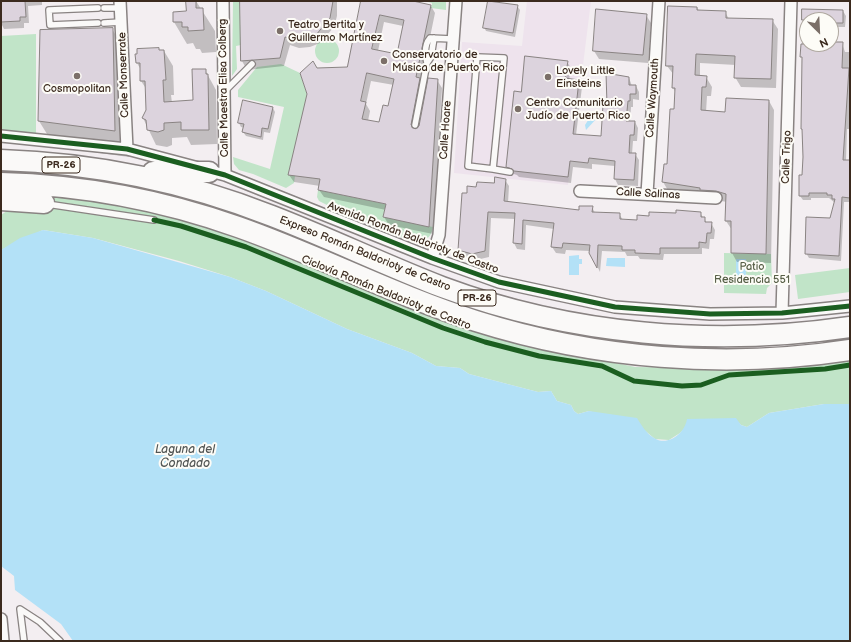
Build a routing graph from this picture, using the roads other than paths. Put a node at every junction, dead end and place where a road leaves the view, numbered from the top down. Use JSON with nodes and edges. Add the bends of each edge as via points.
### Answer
{"nodes":[{"id":1,"x":223,"y":1,"type":"edge"},
{"id":2,"x":456,"y":1,"type":"edge"},
{"id":3,"x":659,"y":1,"type":"edge"},
{"id":4,"x":791,"y":1,"type":"edge"},
{"id":5,"x":121,"y":4,"type":"edge"},
{"id":6,"x":98,"y":8,"type":"dead end"},
{"id":7,"x":104,"y":8,"type":"dead end"},
{"id":8,"x":121,"y":22,"type":"junction"},
{"id":9,"x":452,"y":40,"type":"junction"},
{"id":10,"x":252,"y":64,"type":"dead end"},
{"id":11,"x":450,"y":68,"type":"junction"},
{"id":12,"x":476,"y":68,"type":"junction"},
{"id":13,"x":224,"y":93,"type":"junction"},
{"id":14,"x":415,"y":125,"type":"dead end"},
{"id":15,"x":1,"y":136,"type":"edge"},
{"id":16,"x":127,"y":150,"type":"junction"},
{"id":17,"x":1,"y":160,"type":"edge"},
{"id":18,"x":493,"y":169,"type":"junction"},
{"id":19,"x":510,"y":172,"type":"dead end"},
{"id":20,"x":121,"y":173,"type":"junction"},
{"id":21,"x":217,"y":174,"type":"junction"},
{"id":22,"x":1,"y":183,"type":"edge"},
{"id":23,"x":580,"y":191,"type":"dead end"},
{"id":24,"x":647,"y":194,"type":"junction"},
{"id":25,"x":716,"y":198,"type":"dead end"},
{"id":26,"x":1,"y":200,"type":"edge"},
{"id":27,"x":44,"y":203,"type":"joint"},
{"id":28,"x":154,"y":220,"type":"dead end"},
{"id":29,"x":432,"y":258,"type":"junction"},
{"id":30,"x":850,"y":306,"type":"edge"},
{"id":31,"x":782,"y":313,"type":"junction"},
{"id":32,"x":850,"y":327,"type":"edge"},
{"id":33,"x":850,"y":350,"type":"edge"},
{"id":34,"x":1,"y":619,"type":"edge"},
{"id":35,"x":3,"y":641,"type":"edge"},
{"id":36,"x":24,"y":641,"type":"edge"},
{"id":37,"x":60,"y":641,"type":"edge"}],
"edges":[{"from":1,"to":13,"type":"street","name":"Calle Maestra Elisa Colberg"},
{"from":2,"to":9,"type":"street","name":"Calle Hoare"},
{"from":3,"to":24,"type":"street","name":"Calle Waymouth"},
{"from":4,"to":31,"type":"street","name":"Calle Trigo"},
{"from":5,"to":7,"type":"lane"},
{"from":5,"to":8,"type":"street","name":"Calle Monserrate"},
{"from":6,"to":8,"type":"lane","via":[[49,10],[50,25]]},
{"from":8,"to":16,"type":"street","name":"Calle Monserrate"},
{"from":9,"to":11,"type":"street","name":"Calle Hoare"},
{"from":9,"to":14,"type":"lane","via":[[430,38],[427,41],[427,63]]},
{"from":10,"to":13,"type":"lane"},
{"from":11,"to":12,"type":"lane"},
{"from":11,"to":29,"type":"street","name":"Calle Hoare","via":[[439,235]]},
{"from":12,"to":18,"type":"lane","via":[[468,166]]},
{"from":12,"to":18,"type":"lane","via":[[477,57],[504,58]]},
{"from":13,"to":21,"type":"street","name":"Calle Maestra Elisa Colberg"},
{"from":15,"to":16,"type":"street","name":"Avenida Román Baldorioty de Castro"},
{"from":16,"to":21,"type":"street","name":"Avenida Román Baldorioty de Castro"},
{"from":17,"to":20,"type":"highway","name":"Expreso Román Baldorioty de Castro","number":"PR-26","via":[[35,161]]},
{"from":18,"to":19,"type":"lane"},
{"from":20,"to":21,"type":"highway"},
{"from":20,"to":32,"type":"highway","name":"Expreso Román Baldorioty de Castro","number":"PR-26","via":[[228,200],[442,287],[554,318],[629,330],[706,336],[813,333]]},
{"from":21,"to":29,"type":"street","name":"Avenida Román Baldorioty de Castro"},
{"from":22,"to":33,"type":"highway","name":"Expreso Román Baldorioty de Castro","number":"PR-26","via":[[55,186],[112,194],[203,215],[437,308],[552,341],[625,353],[708,359],[813,355]]},
{"from":23,"to":24,"type":"street","name":"Calle Salinas"},
{"from":24,"to":25,"type":"street","name":"Calle Salinas"},
{"from":26,"to":27,"type":"highway"},
{"from":27,"to":28,"type":"lane"},
{"from":29,"to":31,"type":"street","name":"Avenida Román Baldorioty de Castro","via":[[499,282],[615,307],[710,314]]},
{"from":30,"to":31,"type":"street","name":"Avenida Román Baldorioty de Castro"},
{"from":34,"to":35,"type":"street"},
{"from":36,"to":37,"type":"lane","via":[[20,609],[40,622]]}]}
